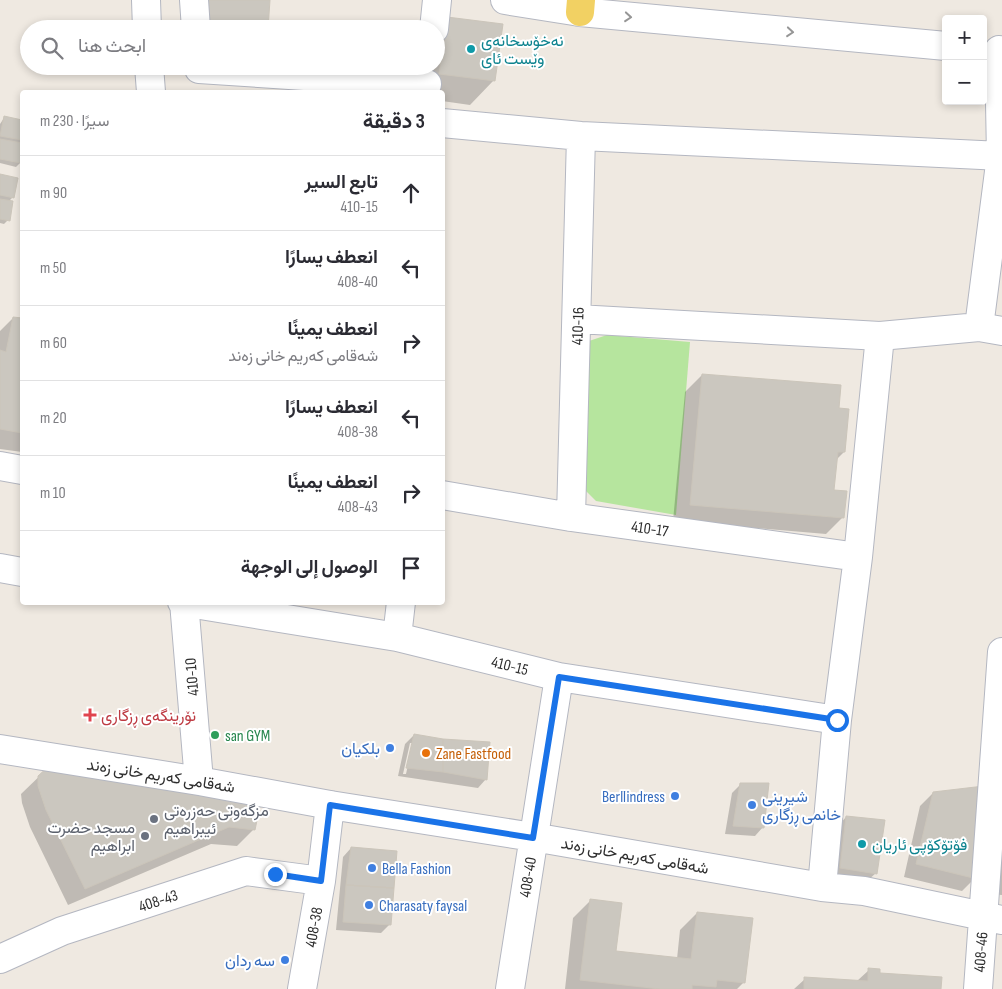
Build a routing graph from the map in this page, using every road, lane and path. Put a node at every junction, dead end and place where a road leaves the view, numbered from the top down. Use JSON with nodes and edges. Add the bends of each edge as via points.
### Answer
{"nodes":[{"id":1,"x":146,"y":0,"type":"edge"},
{"id":2,"x":194,"y":0,"type":"edge"},
{"id":3,"x":437,"y":0,"type":"edge"},
{"id":4,"x":505,"y":0,"type":"edge"},
{"id":5,"x":580,"y":6,"type":"edge"},
{"id":6,"x":147,"y":20,"type":"edge"},
{"id":7,"x":195,"y":20,"type":"edge"},
{"id":8,"x":435,"y":20,"type":"edge"},
{"id":9,"x":942,"y":46,"type":"edge"},
{"id":10,"x":995,"y":49,"type":"edge"},
{"id":11,"x":150,"y":75,"type":"edge"},
{"id":12,"x":199,"y":76,"type":"edge"},
{"id":13,"x":428,"y":81,"type":"edge"},
{"id":14,"x":151,"y":90,"type":"edge"},
{"id":15,"x":445,"y":123,"type":"edge"},
{"id":16,"x":581,"y":136,"type":"junction"},
{"id":17,"x":1002,"y":156,"type":"edge"},
{"id":18,"x":577,"y":319,"type":"junction"},
{"id":19,"x":990,"y":329,"type":"edge"},
{"id":20,"x":880,"y":336,"type":"junction"},
{"id":21,"x":0,"y":466,"type":"edge"},
{"id":22,"x":20,"y":470,"type":"edge"},
{"id":23,"x":445,"y":496,"type":"edge"},
{"id":24,"x":571,"y":517,"type":"junction"},
{"id":25,"x":858,"y":557,"type":"junction"},
{"id":26,"x":0,"y":568,"type":"edge"},
{"id":27,"x":20,"y":572,"type":"edge"},
{"id":28,"x":183,"y":605,"type":"edge"},
{"id":29,"x":196,"y":605,"type":"edge"},
{"id":30,"x":401,"y":605,"type":"edge"},
{"id":31,"x":397,"y":637,"type":"junction"},
{"id":32,"x":1002,"y":652,"type":"edge"},
{"id":33,"x":559,"y":677,"type":"junction"},
{"id":34,"x":837,"y":720,"type":"junction"},
{"id":35,"x":0,"y":749,"type":"edge"},
{"id":36,"x":199,"y":781,"type":"junction"},
{"id":37,"x":330,"y":805,"type":"junction"},
{"id":38,"x":533,"y":838,"type":"junction"},
{"id":39,"x":321,"y":881,"type":"junction"},
{"id":40,"x":822,"y":887,"type":"junction"},
{"id":41,"x":992,"y":918,"type":"edge"},
{"id":42,"x":0,"y":959,"type":"edge"},
{"id":43,"x":302,"y":989,"type":"edge"},
{"id":44,"x":510,"y":989,"type":"edge"},
{"id":45,"x":978,"y":989,"type":"edge"}],
"edges":[{"from":1,"to":6,"type":"street"},
{"from":2,"to":7,"type":"street"},
{"from":3,"to":8,"type":"street"},
{"from":4,"to":5,"type":"street"},
{"from":5,"to":9,"type":"street","one_way":true},
{"from":10,"to":17,"type":"street"},
{"from":11,"to":14,"type":"street"},
{"from":12,"to":13,"type":"street"},
{"from":15,"to":16,"type":"street"},
{"from":16,"to":17,"type":"street"},
{"from":16,"to":18,"type":"street","name":"410-16"},
{"from":17,"to":19,"type":"street"},
{"from":18,"to":20,"type":"street"},
{"from":18,"to":24,"type":"street","name":"410-16"},
{"from":19,"to":20,"type":"street"},
{"from":20,"to":25,"type":"street"},
{"from":21,"to":22,"type":"street"},
{"from":23,"to":24,"type":"street","name":"410-17"},
{"from":24,"to":25,"type":"street","name":"410-17"},
{"from":25,"to":34,"type":"street"},
{"from":26,"to":27,"type":"street"},
{"from":28,"to":36,"type":"street","name":"410-10"},
{"from":29,"to":31,"type":"street","name":"410-15"},
{"from":30,"to":31,"type":"street"},
{"from":31,"to":33,"type":"street","name":"410-15"},
{"from":32,"to":41,"type":"street","name":"408-46"},
{"from":33,"to":34,"type":"street","name":"410-15"},
{"from":33,"to":38,"type":"street","name":"408-40"},
{"from":34,"to":40,"type":"street"},
{"from":35,"to":36,"type":"street","name":"شەقامی کەریم خانی زەند"},
{"from":36,"to":37,"type":"street","name":"شەقامی کەریم خانی زەند"},
{"from":37,"to":38,"type":"street","name":"شەقامی کەریم خانی زەند"},
{"from":37,"to":39,"type":"street","name":"408-38"},
{"from":38,"to":40,"type":"street","name":"شەقامی کەریم خانی زەند"},
{"from":38,"to":44,"type":"street","name":"408-40"},
{"from":39,"to":42,"type":"street","name":"408-43","via":[[246,871],[62,931]]},
{"from":39,"to":43,"type":"street","name":"408-38"},
{"from":40,"to":41,"type":"street","name":"شەقامی کەریم خانی زەند","via":[[864,891]]},
{"from":41,"to":45,"type":"street","name":"408-46"}]}
